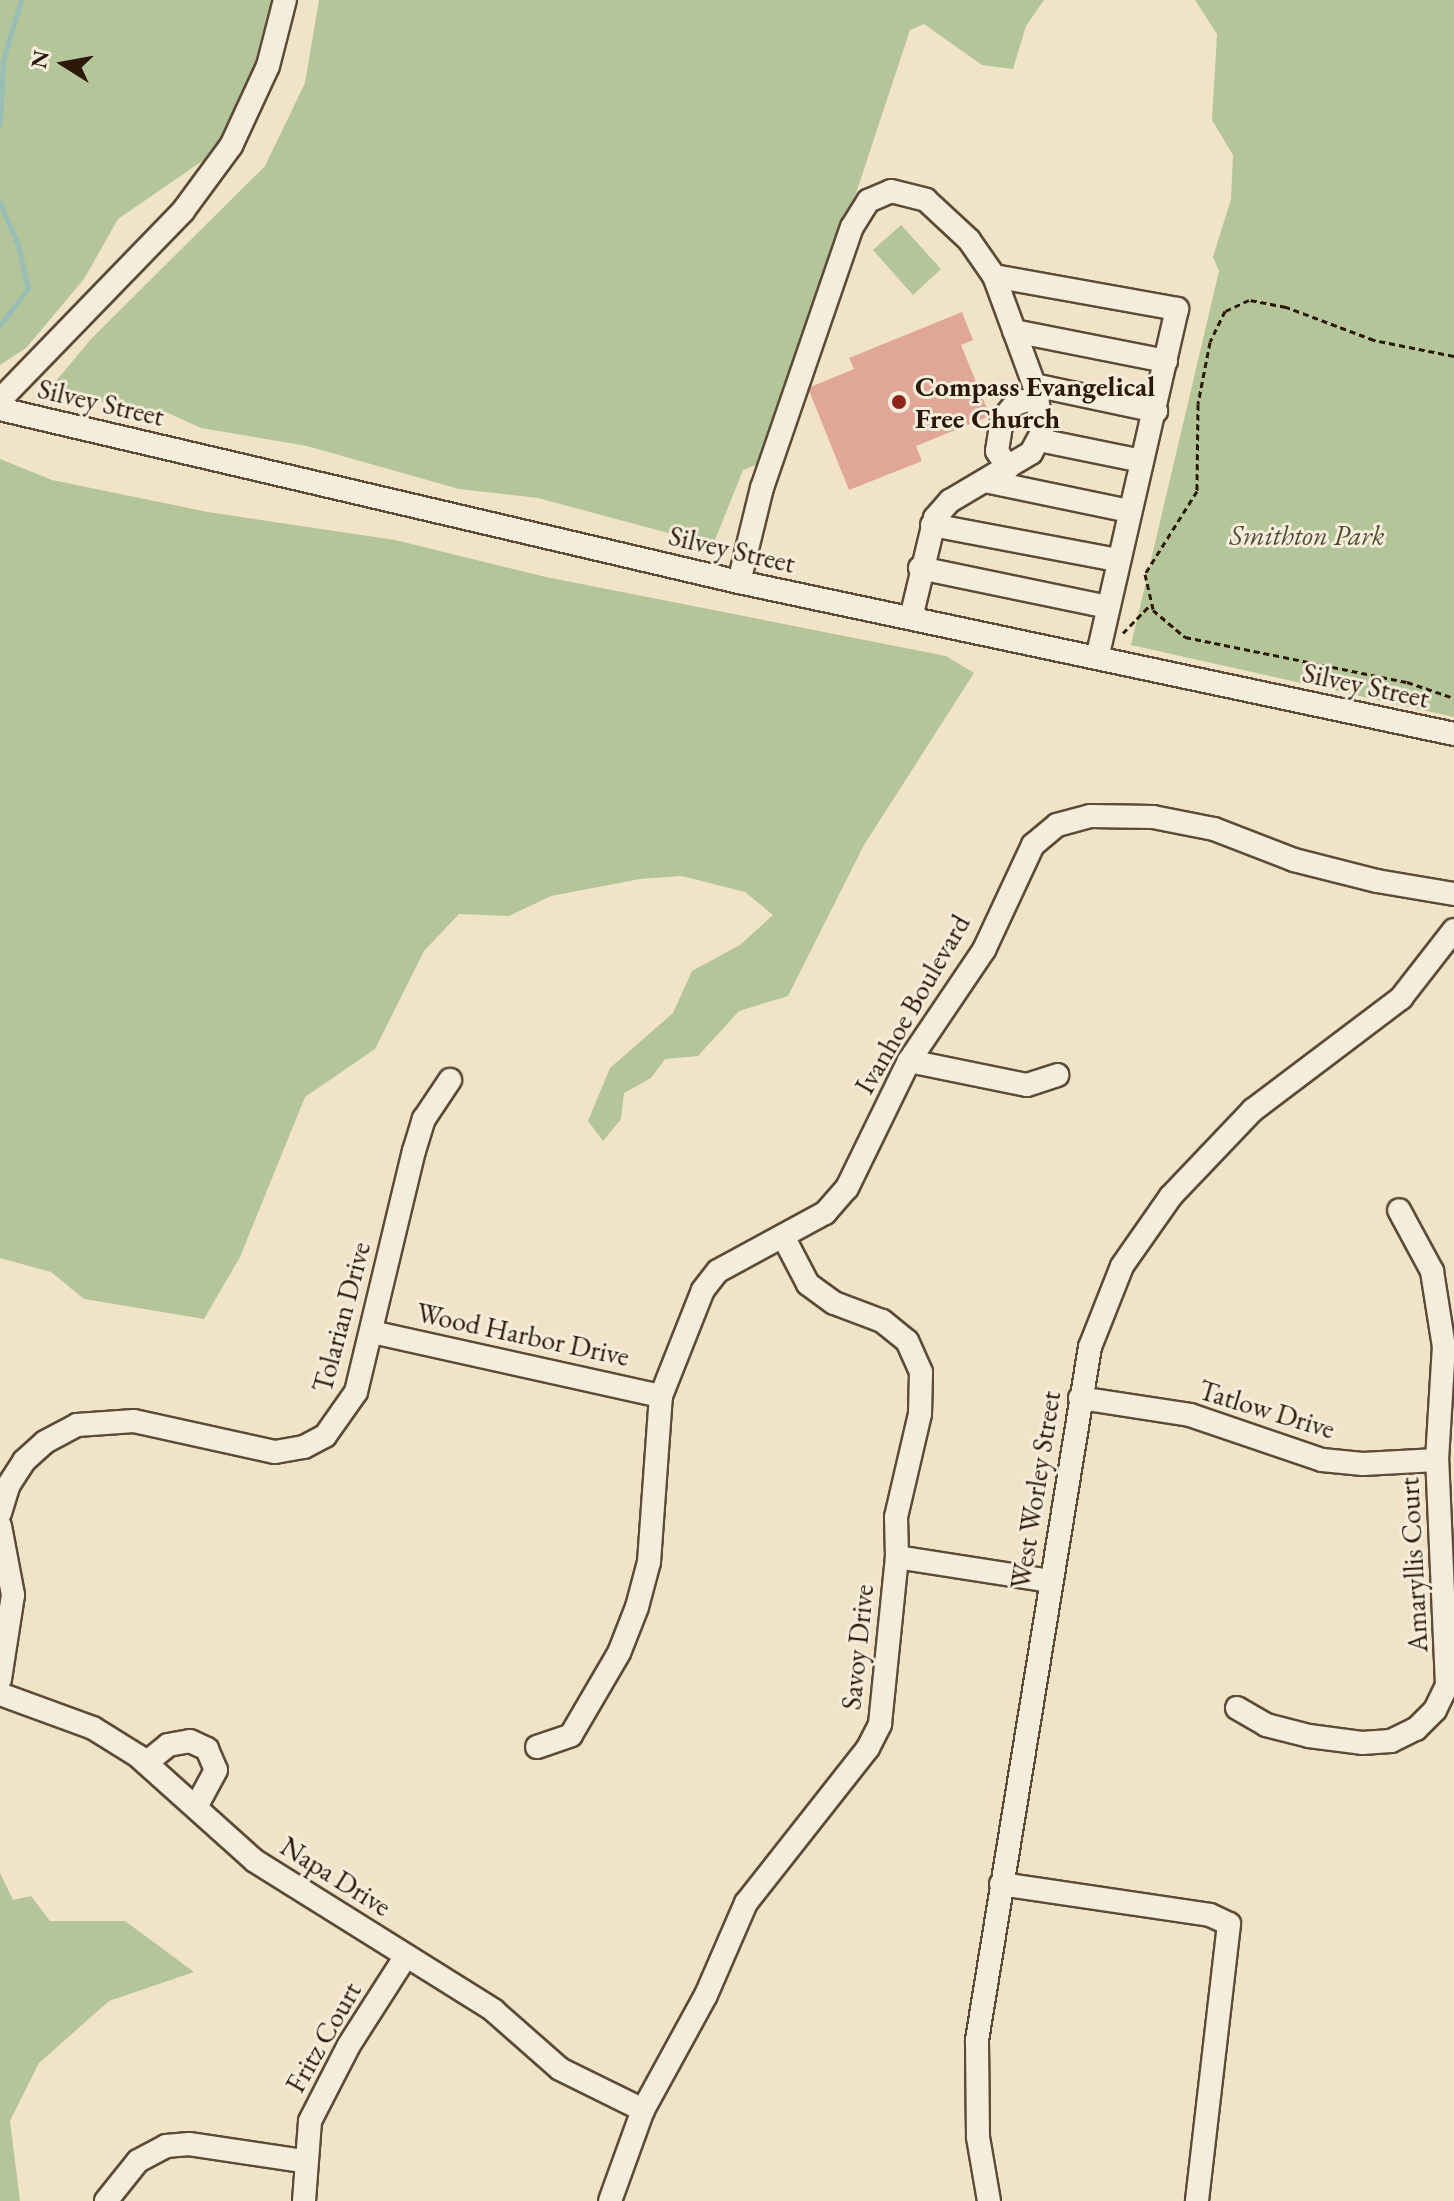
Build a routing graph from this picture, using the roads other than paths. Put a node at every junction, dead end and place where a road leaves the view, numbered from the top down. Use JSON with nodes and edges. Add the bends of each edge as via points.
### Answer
{"nodes":[{"id":1,"x":285,"y":0,"type":"edge"},
{"id":2,"x":994,"y":276,"type":"junction"},
{"id":3,"x":1014,"y":331,"type":"junction"},
{"id":4,"x":1166,"y":361,"type":"junction"},
{"id":5,"x":1036,"y":391,"type":"junction"},
{"id":6,"x":0,"y":400,"type":"edge"},
{"id":7,"x":0,"y":409,"type":"edge"},
{"id":8,"x":1156,"y":411,"type":"junction"},
{"id":9,"x":1039,"y":440,"type":"junction"},
{"id":10,"x":1142,"y":461,"type":"junction"},
{"id":11,"x":1008,"y":468,"type":"junction"},
{"id":12,"x":985,"y":481,"type":"junction"},
{"id":13,"x":1128,"y":511,"type":"junction"},
{"id":14,"x":932,"y":525,"type":"junction"},
{"id":15,"x":1118,"y":560,"type":"junction"},
{"id":16,"x":920,"y":568,"type":"junction"},
{"id":17,"x":739,"y":582,"type":"junction"},
{"id":18,"x":1108,"y":607,"type":"junction"},
{"id":19,"x":911,"y":618,"type":"junction"},
{"id":20,"x":1107,"y":660,"type":"junction"},
{"id":21,"x":1454,"y":734,"type":"edge"},
{"id":22,"x":1454,"y":894,"type":"edge"},
{"id":23,"x":1454,"y":930,"type":"edge"},
{"id":24,"x":909,"y":1061,"type":"junction"},
{"id":25,"x":1057,"y":1075,"type":"dead end"},
{"id":26,"x":450,"y":1080,"type":"dead end"},
{"id":27,"x":1399,"y":1210,"type":"dead end"},
{"id":28,"x":784,"y":1238,"type":"junction"},
{"id":29,"x":372,"y":1332,"type":"junction"},
{"id":30,"x":661,"y":1396,"type":"junction"},
{"id":31,"x":1080,"y":1398,"type":"junction"},
{"id":32,"x":1437,"y":1460,"type":"junction"},
{"id":33,"x":0,"y":1513,"type":"edge"},
{"id":34,"x":0,"y":1526,"type":"edge"},
{"id":35,"x":897,"y":1557,"type":"junction"},
{"id":36,"x":1050,"y":1581,"type":"junction"},
{"id":37,"x":0,"y":1679,"type":"edge"},
{"id":38,"x":0,"y":1694,"type":"edge"},
{"id":39,"x":1237,"y":1708,"type":"dead end"},
{"id":40,"x":537,"y":1747,"type":"dead end"},
{"id":41,"x":146,"y":1763,"type":"junction"},
{"id":42,"x":196,"y":1807,"type":"junction"},
{"id":43,"x":1001,"y":1884,"type":"junction"},
{"id":44,"x":406,"y":1956,"type":"junction"},
{"id":45,"x":643,"y":2110,"type":"junction"},
{"id":46,"x":303,"y":2161,"type":"junction"},
{"id":47,"x":106,"y":2201,"type":"edge"},
{"id":48,"x":304,"y":2201,"type":"edge"},
{"id":49,"x":610,"y":2201,"type":"edge"},
{"id":50,"x":989,"y":2201,"type":"edge"},
{"id":51,"x":1197,"y":2201,"type":"edge"}],
"edges":[{"from":1,"to":6,"type":"street","via":[[268,66],[231,146],[183,211]]},
{"from":2,"to":3,"type":"street"},
{"from":2,"to":4,"type":"street","via":[[1177,309]]},
{"from":2,"to":17,"type":"street","via":[[969,240],[926,200],[901,191],[868,201],[852,227],[762,488]]},
{"from":3,"to":4,"type":"street"},
{"from":3,"to":5,"type":"street"},
{"from":4,"to":8,"type":"street"},
{"from":5,"to":8,"type":"street"},
{"from":5,"to":9,"type":"street","via":[[1043,420]]},
{"from":5,"to":11,"type":"street","via":[[1002,420],[997,451]]},
{"from":7,"to":17,"type":"street","name":"Silvey Street"},
{"from":8,"to":10,"type":"street"},
{"from":9,"to":10,"type":"street"},
{"from":9,"to":11,"type":"street","via":[[1031,453]]},
{"from":10,"to":13,"type":"street"},
{"from":11,"to":12,"type":"street"},
{"from":12,"to":13,"type":"street"},
{"from":12,"to":14,"type":"street","via":[[950,501]]},
{"from":13,"to":15,"type":"street"},
{"from":14,"to":15,"type":"street"},
{"from":14,"to":16,"type":"street"},
{"from":15,"to":18,"type":"street"},
{"from":16,"to":18,"type":"street"},
{"from":16,"to":19,"type":"street"},
{"from":17,"to":19,"type":"street","name":"Silvey Street"},
{"from":18,"to":20,"type":"street"},
{"from":19,"to":20,"type":"street","name":"Silvey Street"},
{"from":20,"to":21,"type":"street","name":"Silvey Street"},
{"from":22,"to":24,"type":"street","name":"Ivanhoe Boulevard","via":[[1294,860],[1214,829],[1153,817],[1090,816],[1057,825],[1033,845],[984,950]]},
{"from":23,"to":31,"type":"street","name":"West Worley Street","via":[[1401,998],[1253,1110],[1171,1196],[1122,1266],[1090,1347]]},
{"from":24,"to":25,"type":"street","via":[[1027,1085]]},
{"from":24,"to":28,"type":"street","name":"Ivanhoe Boulevard","via":[[847,1188],[825,1213]]},
{"from":26,"to":29,"type":"street","name":"Tolarian Drive","via":[[420,1130]]},
{"from":27,"to":32,"type":"street","name":"Amaryllis Court","via":[[1419,1241],[1439,1302],[1444,1347]]},
{"from":28,"to":30,"type":"street","name":"Ivanhoe Boulevard","via":[[718,1271],[703,1290]]},
{"from":28,"to":35,"type":"street","name":"Savoy Drive","via":[[808,1284],[834,1303],[882,1321],[907,1341],[921,1372],[920,1414],[896,1517]]},
{"from":29,"to":30,"type":"street","name":"Wood Harbor Drive"},
{"from":29,"to":33,"type":"street","name":"Tolarian Drive","via":[[356,1392],[344,1415],[325,1436],[304,1447],[275,1452],[134,1421],[77,1425],[24,1461],[8,1486]]},
{"from":30,"to":40,"type":"street","name":"Ivanhoe Boulevard","via":[[650,1549],[637,1607],[619,1653],[571,1735]]},
{"from":31,"to":32,"type":"street","name":"Tatlow Drive","via":[[1190,1415],[1322,1460]]},
{"from":31,"to":36,"type":"street","name":"West Worley Street"},
{"from":32,"to":39,"type":"street","name":"Amaryllis Court","via":[[1449,1654],[1447,1685],[1435,1710],[1416,1729],[1391,1741],[1362,1743],[1266,1725]]},
{"from":34,"to":37,"type":"street","via":[[13,1595]]},
{"from":35,"to":36,"type":"street"},
{"from":35,"to":45,"type":"street","name":"Savoy Drive","via":[[880,1724],[868,1748],[746,1903],[706,1995]]},
{"from":36,"to":43,"type":"street","name":"West Worley Street"},
{"from":38,"to":41,"type":"street","name":"Napa Drive","via":[[93,1728]]},
{"from":41,"to":42,"type":"street","name":"Napa Drive"},
{"from":41,"to":42,"type":"street","via":[[168,1745],[190,1741],[207,1749],[216,1770]]},
{"from":42,"to":44,"type":"street","name":"Napa Drive","via":[[255,1861]]},
{"from":43,"to":50,"type":"street","name":"West Worley Street","via":[[977,2040],[978,2137]]},
{"from":43,"to":51,"type":"street","via":[[1210,1915],[1229,1924]]},
{"from":44,"to":45,"type":"street","name":"Napa Drive","via":[[493,2010],[560,2069]]},
{"from":44,"to":46,"type":"street","name":"Fritz Court","via":[[323,2091]]},
{"from":45,"to":49,"type":"street","name":"Savoy Drive"},
{"from":46,"to":47,"type":"street","via":[[189,2144],[166,2146],[138,2161]]},
{"from":46,"to":48,"type":"street","name":"Fritz Court"}]}
